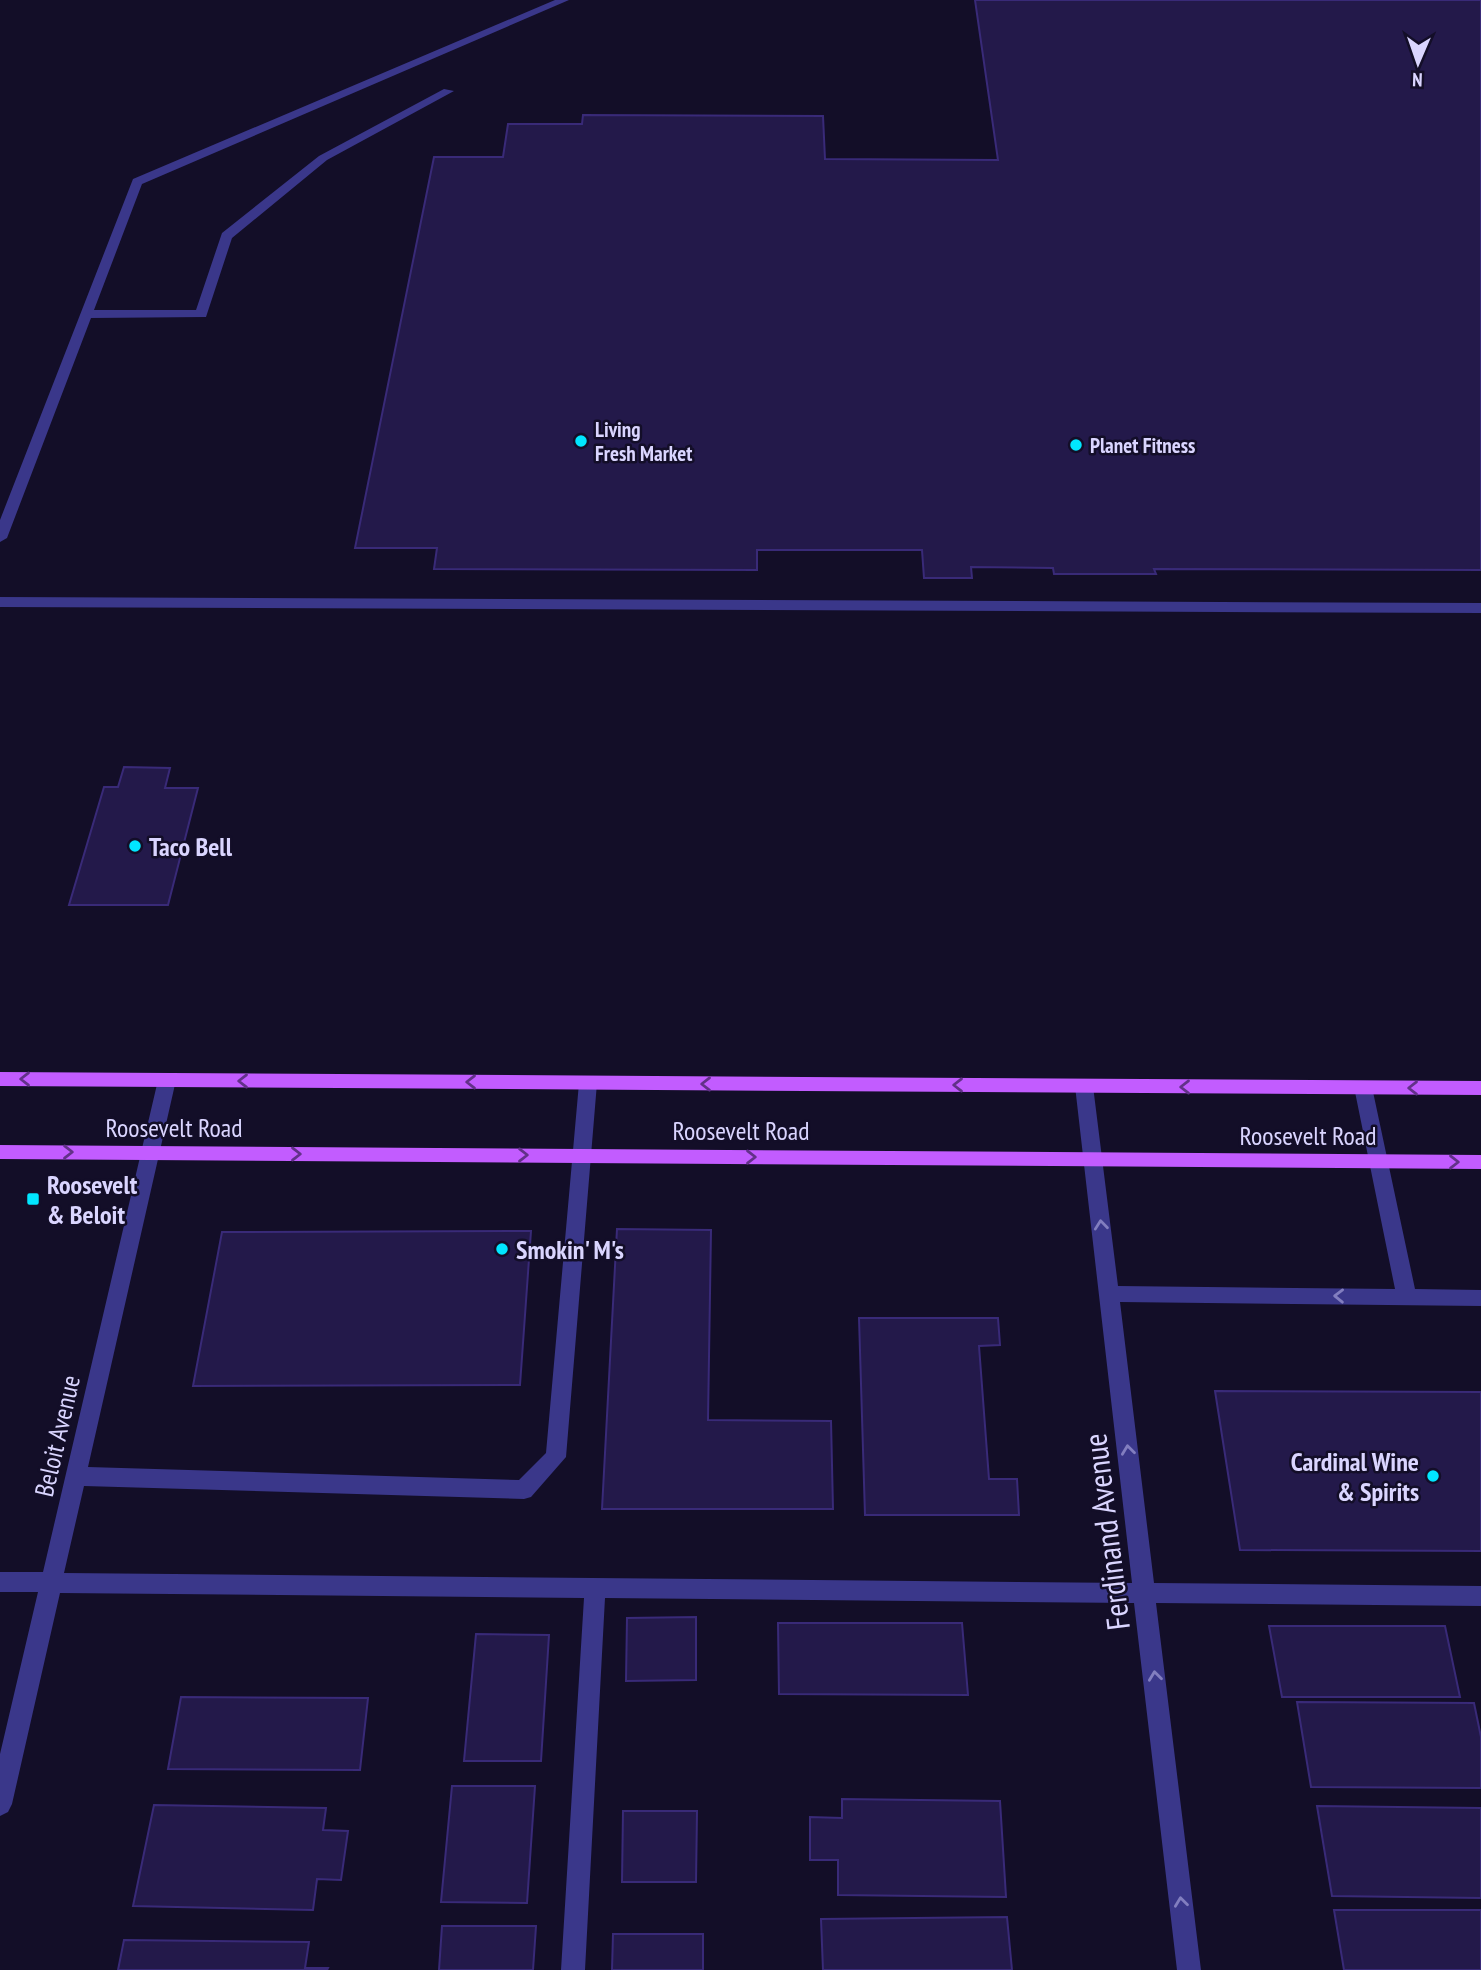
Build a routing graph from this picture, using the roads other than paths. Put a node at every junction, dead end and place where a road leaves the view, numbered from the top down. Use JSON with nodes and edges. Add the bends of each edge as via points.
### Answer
{"nodes":[{"id":1,"x":564,"y":0,"type":"edge"},
{"id":2,"x":448,"y":91,"type":"dead end"},
{"id":3,"x":86,"y":314,"type":"junction"},
{"id":4,"x":0,"y":538,"type":"edge"},
{"id":5,"x":0,"y":602,"type":"edge"},
{"id":6,"x":1481,"y":608,"type":"edge"},
{"id":7,"x":0,"y":1079,"type":"edge"},
{"id":8,"x":167,"y":1080,"type":"junction"},
{"id":9,"x":588,"y":1083,"type":"junction"},
{"id":10,"x":1084,"y":1086,"type":"junction"},
{"id":11,"x":1363,"y":1087,"type":"junction"},
{"id":12,"x":1481,"y":1088,"type":"edge"},
{"id":13,"x":0,"y":1152,"type":"edge"},
{"id":14,"x":150,"y":1153,"type":"junction"},
{"id":15,"x":582,"y":1156,"type":"junction"},
{"id":16,"x":1093,"y":1159,"type":"junction"},
{"id":17,"x":1379,"y":1161,"type":"junction"},
{"id":18,"x":1481,"y":1162,"type":"edge"},
{"id":19,"x":1109,"y":1294,"type":"junction"},
{"id":20,"x":1407,"y":1297,"type":"junction"},
{"id":21,"x":1481,"y":1298,"type":"edge"},
{"id":22,"x":77,"y":1476,"type":"junction"},
{"id":23,"x":0,"y":1582,"type":"edge"},
{"id":24,"x":51,"y":1583,"type":"junction"},
{"id":25,"x":594,"y":1588,"type":"junction"},
{"id":26,"x":1145,"y":1593,"type":"junction"},
{"id":27,"x":1481,"y":1596,"type":"edge"},
{"id":28,"x":0,"y":1804,"type":"edge"},
{"id":29,"x":573,"y":1970,"type":"edge"},
{"id":30,"x":1189,"y":1970,"type":"edge"}],
"edges":[{"from":1,"to":3,"type":"street","via":[[137,182]]},
{"from":2,"to":3,"type":"street","via":[[323,158],[226,236],[201,314]]},
{"from":3,"to":4,"type":"street"},
{"from":5,"to":6,"type":"street"},
{"from":8,"to":7,"type":"main road","name":"Roosevelt Road","one_way":true},
{"from":9,"to":8,"type":"main road","name":"Roosevelt Road","one_way":true},
{"from":8,"to":14,"type":"street","name":"Beloit Avenue"},
{"from":10,"to":9,"type":"main road","name":"Roosevelt Road","one_way":true},
{"from":9,"to":15,"type":"street"},
{"from":11,"to":10,"type":"main road","name":"Roosevelt Road","one_way":true},
{"from":10,"to":16,"type":"street","name":"Ferdinand Avenue"},
{"from":12,"to":11,"type":"main road","name":"Roosevelt Road","one_way":true},
{"from":11,"to":17,"type":"street"},
{"from":13,"to":14,"type":"main road","name":"Roosevelt Road","one_way":true},
{"from":14,"to":15,"type":"main road","name":"Roosevelt Road","one_way":true},
{"from":14,"to":22,"type":"street","name":"Beloit Avenue"},
{"from":15,"to":16,"type":"main road","name":"Roosevelt Road","one_way":true},
{"from":15,"to":22,"type":"street","via":[[556,1457],[524,1490]]},
{"from":16,"to":17,"type":"main road","name":"Roosevelt Road"},
{"from":19,"to":16,"type":"street","name":"Ferdinand Avenue","one_way":true},
{"from":17,"to":18,"type":"main road","name":"Roosevelt Road","one_way":true},
{"from":17,"to":20,"type":"street"},
{"from":20,"to":19,"type":"street","one_way":true},
{"from":26,"to":19,"type":"street","name":"Ferdinand Avenue","one_way":true},
{"from":20,"to":21,"type":"street"},
{"from":22,"to":24,"type":"street","name":"Beloit Avenue"},
{"from":23,"to":24,"type":"street"},
{"from":24,"to":25,"type":"street"},
{"from":24,"to":28,"type":"street","name":"Beloit Avenue"},
{"from":25,"to":26,"type":"street"},
{"from":25,"to":29,"type":"street"},
{"from":26,"to":27,"type":"street"},
{"from":30,"to":26,"type":"street","name":"Ferdinand Avenue","one_way":true}]}
